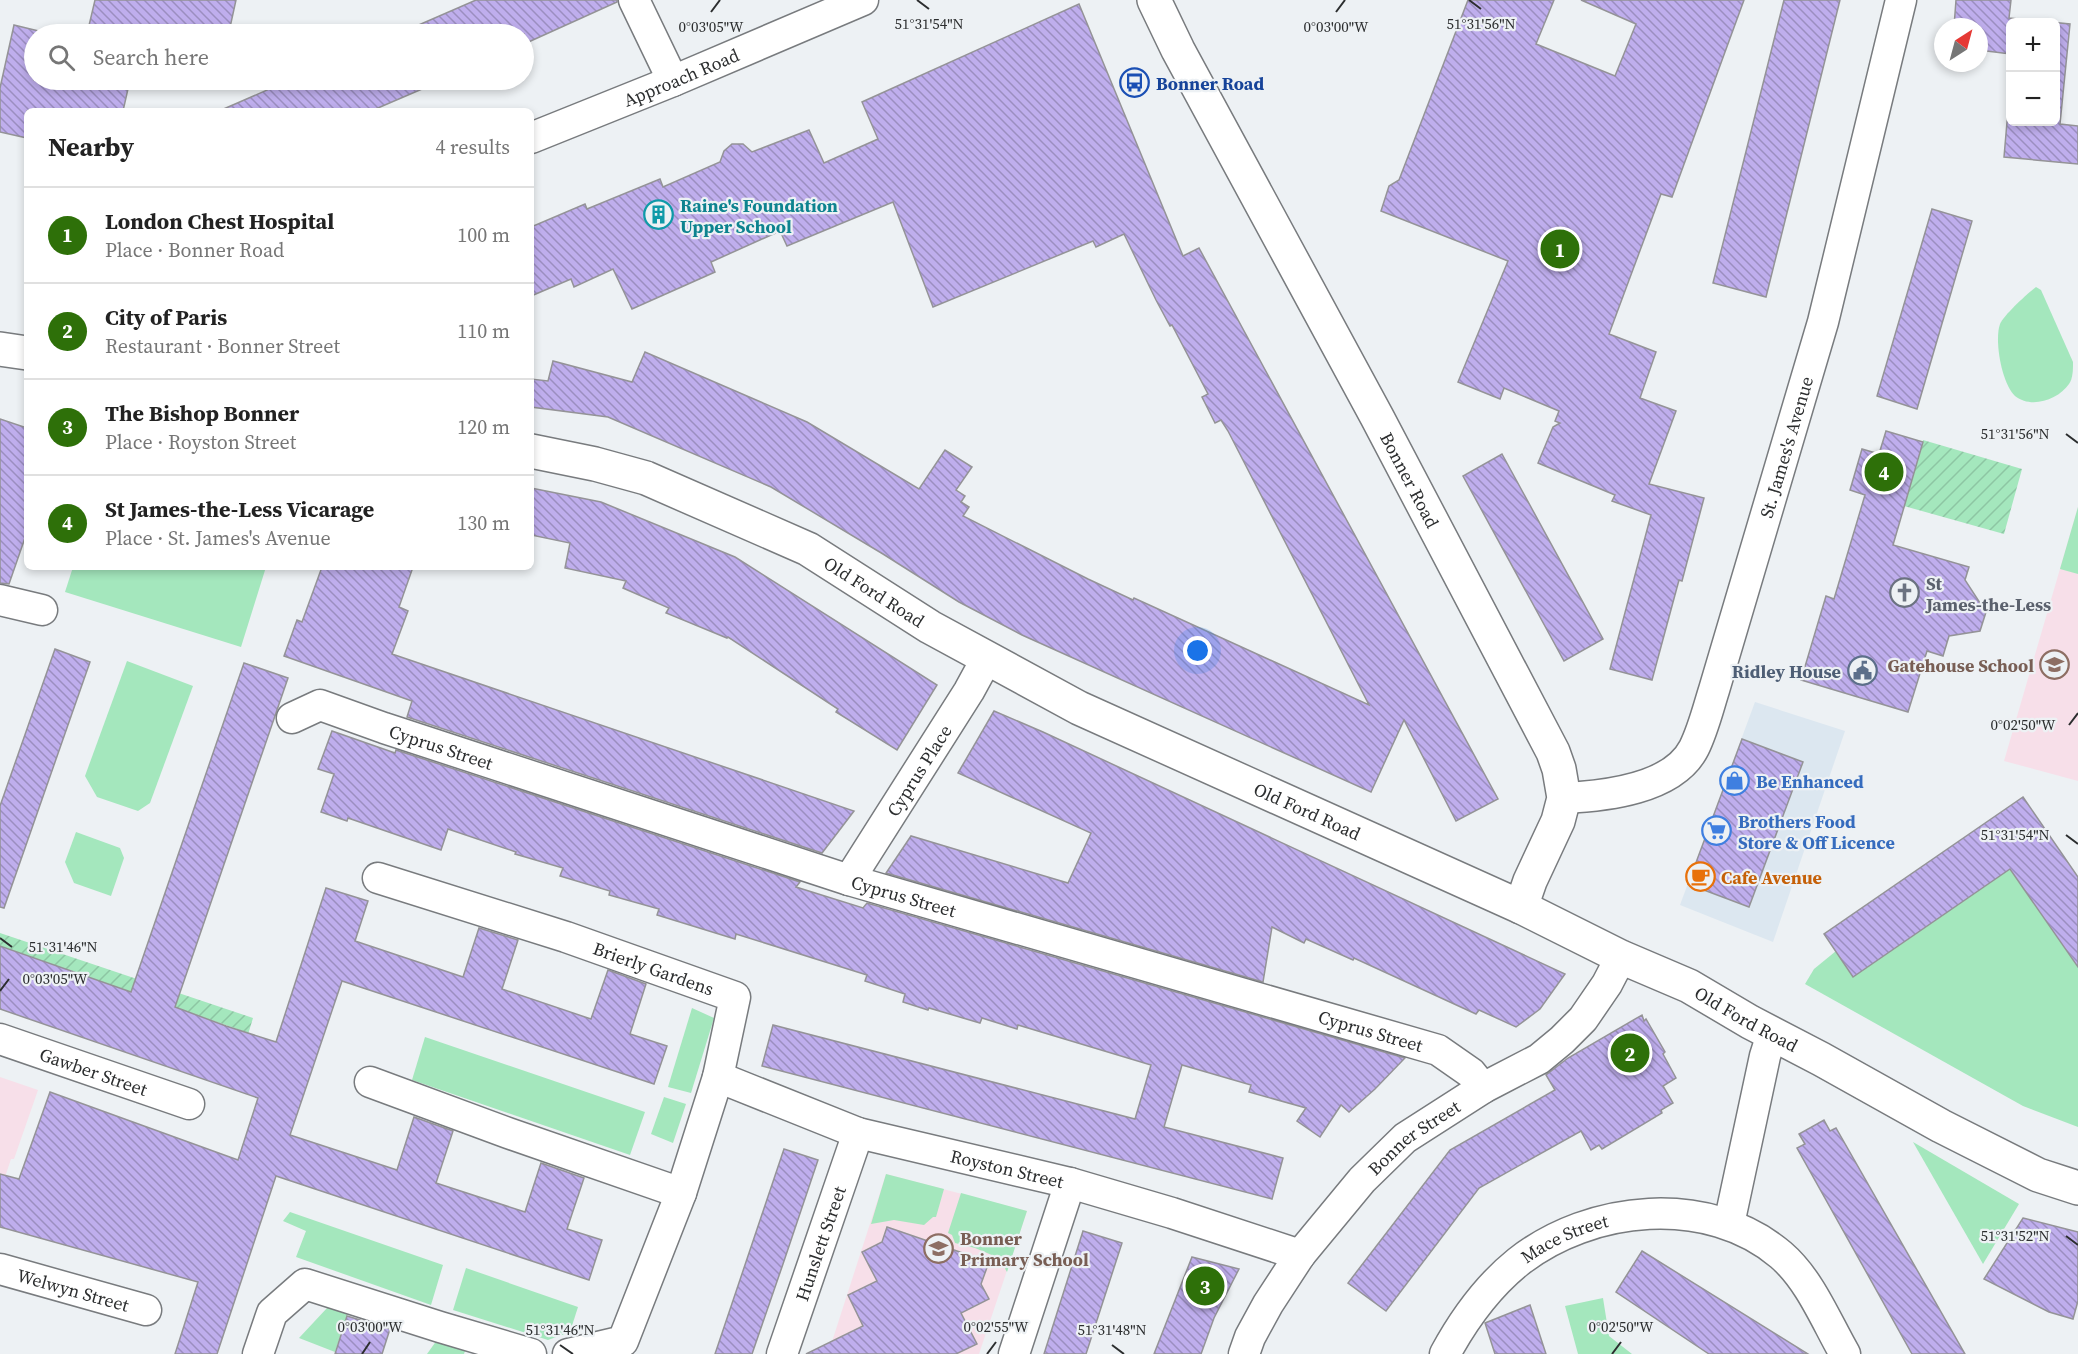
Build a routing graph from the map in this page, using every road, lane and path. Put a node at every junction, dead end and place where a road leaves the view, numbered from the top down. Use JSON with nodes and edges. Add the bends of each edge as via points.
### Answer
{"nodes":[{"id":1,"x":634,"y":0,"type":"edge"},
{"id":2,"x":862,"y":0,"type":"edge"},
{"id":3,"x":1154,"y":0,"type":"edge"},
{"id":4,"x":1900,"y":0,"type":"edge"},
{"id":5,"x":674,"y":81,"type":"junction"},
{"id":6,"x":534,"y":137,"type":"edge"},
{"id":7,"x":0,"y":349,"type":"edge"},
{"id":8,"x":24,"y":353,"type":"edge"},
{"id":9,"x":534,"y":452,"type":"edge"},
{"id":10,"x":0,"y":600,"type":"edge"},
{"id":11,"x":42,"y":610,"type":"dead end"},
{"id":12,"x":987,"y":658,"type":"junction"},
{"id":13,"x":292,"y":718,"type":"dead end"},
{"id":14,"x":1564,"y":798,"type":"junction"},
{"id":15,"x":378,"y":878,"type":"dead end"},
{"id":16,"x":849,"y":880,"type":"junction"},
{"id":17,"x":1521,"y":907,"type":"junction"},
{"id":18,"x":1621,"y":957,"type":"junction"},
{"id":19,"x":1772,"y":1034,"type":"junction"},
{"id":20,"x":0,"y":1039,"type":"edge"},
{"id":21,"x":718,"y":1077,"type":"junction"},
{"id":22,"x":370,"y":1082,"type":"dead end"},
{"id":23,"x":1483,"y":1088,"type":"junction"},
{"id":24,"x":189,"y":1104,"type":"dead end"},
{"id":25,"x":858,"y":1133,"type":"junction"},
{"id":26,"x":1070,"y":1183,"type":"junction"},
{"id":27,"x":2078,"y":1188,"type":"edge"},
{"id":28,"x":681,"y":1193,"type":"junction"},
{"id":29,"x":1729,"y":1224,"type":"junction"},
{"id":30,"x":1300,"y":1255,"type":"junction"},
{"id":31,"x":0,"y":1269,"type":"edge"},
{"id":32,"x":146,"y":1310,"type":"dead end"},
{"id":33,"x":258,"y":1354,"type":"edge"},
{"id":34,"x":531,"y":1354,"type":"edge"},
{"id":35,"x":568,"y":1354,"type":"edge"},
{"id":36,"x":782,"y":1354,"type":"edge"},
{"id":37,"x":1014,"y":1354,"type":"edge"},
{"id":38,"x":1244,"y":1354,"type":"edge"},
{"id":39,"x":1445,"y":1354,"type":"edge"},
{"id":40,"x":1845,"y":1354,"type":"edge"}],
"edges":[{"from":1,"to":5,"type":"street"},
{"from":2,"to":5,"type":"street","name":"Approach Road"},
{"from":3,"to":14,"type":"main road","name":"Bonner Road","via":[[1539,725],[1559,769]]},
{"from":4,"to":14,"type":"street","name":"St. James's Avenue","via":[[1823,322],[1694,748],[1681,766],[1646,785]]},
{"from":5,"to":6,"type":"street","name":"Approach Road"},
{"from":7,"to":8,"type":"main road"},
{"from":9,"to":12,"type":"main road","name":"Old Ford Road","via":[[646,478],[808,549],[930,627]]},
{"from":10,"to":11,"type":"street"},
{"from":12,"to":16,"type":"street","name":"Cyprus Place"},
{"from":12,"to":17,"type":"main road","name":"Old Ford Road","via":[[1079,708]]},
{"from":13,"to":16,"type":"street","name":"Cyprus Street","via":[[320,705]]},
{"from":14,"to":17,"type":"main road","name":"Bonner Road"},
{"from":15,"to":21,"type":"street","name":"Brierly Gardens","via":[[735,996]]},
{"from":16,"to":23,"type":"street","name":"Cyprus Street","via":[[1438,1050],[1471,1073]]},
{"from":17,"to":18,"type":"main road","name":"Old Ford Road"},
{"from":18,"to":19,"type":"main road","name":"Old Ford Road","via":[[1689,986]]},
{"from":18,"to":23,"type":"street","name":"Bonner Street","via":[[1588,1013],[1562,1041],[1539,1059]]},
{"from":19,"to":27,"type":"main road","name":"Old Ford Road","via":[[2038,1175]]},
{"from":19,"to":29,"type":"street"},
{"from":20,"to":24,"type":"street","name":"Gawber Street"},
{"from":21,"to":25,"type":"street","name":"Royston Street"},
{"from":21,"to":28,"type":"street","name":"Brierly Gardens"},
{"from":22,"to":28,"type":"street"},
{"from":23,"to":30,"type":"street","name":"Bonner Street","via":[[1405,1138],[1362,1180]]},
{"from":25,"to":26,"type":"street","name":"Royston Street"},
{"from":25,"to":36,"type":"street","name":"Hunslett Street"},
{"from":26,"to":30,"type":"street","name":"Royston Street"},
{"from":26,"to":37,"type":"street"},
{"from":28,"to":35,"type":"street","name":"Brierly Gardens","via":[[623,1341]]},
{"from":29,"to":39,"type":"street","name":"Mace Street","via":[[1680,1214],[1654,1214],[1608,1220],[1564,1234],[1498,1279],[1468,1314]]},
{"from":29,"to":40,"type":"street","name":"Mace Street","via":[[1782,1255],[1802,1278]]},
{"from":30,"to":38,"type":"street","name":"Bonner Street","via":[[1268,1304]]},
{"from":31,"to":32,"type":"street","name":"Welwyn Street"},
{"from":33,"to":34,"type":"street","via":[[272,1313],[305,1284]]}]}
